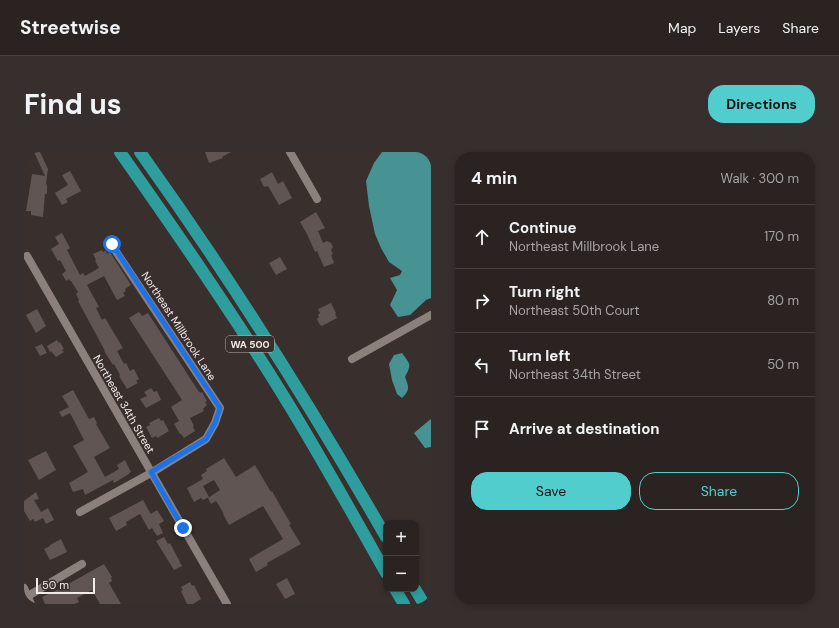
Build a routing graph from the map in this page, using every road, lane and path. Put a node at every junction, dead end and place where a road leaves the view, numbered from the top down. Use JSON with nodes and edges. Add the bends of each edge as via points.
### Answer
{"nodes":[{"id":1,"x":120,"y":152,"type":"edge"},
{"id":2,"x":140,"y":152,"type":"edge"},
{"id":3,"x":290,"y":152,"type":"edge"},
{"id":4,"x":317,"y":198,"type":"dead end"},
{"id":5,"x":112,"y":244,"type":"dead end"},
{"id":6,"x":27,"y":256,"type":"dead end"},
{"id":7,"x":431,"y":315,"type":"edge"},
{"id":8,"x":352,"y":359,"type":"dead end"},
{"id":9,"x":151,"y":472,"type":"junction"},
{"id":10,"x":80,"y":512,"type":"dead end"},
{"id":11,"x":383,"y":532,"type":"edge"},
{"id":12,"x":369,"y":543,"type":"junction"},
{"id":13,"x":82,"y":564,"type":"dead end"},
{"id":14,"x":383,"y":568,"type":"edge"},
{"id":15,"x":383,"y":572,"type":"edge"},
{"id":16,"x":24,"y":588,"type":"edge"},
{"id":17,"x":393,"y":592,"type":"edge"},
{"id":18,"x":397,"y":592,"type":"edge"},
{"id":19,"x":418,"y":592,"type":"edge"},
{"id":20,"x":28,"y":596,"type":"junction"},
{"id":21,"x":31,"y":604,"type":"edge"},
{"id":22,"x":227,"y":604,"type":"edge"},
{"id":23,"x":399,"y":604,"type":"edge"},
{"id":24,"x":404,"y":604,"type":"edge"},
{"id":25,"x":424,"y":604,"type":"edge"}],
"edges":[{"from":1,"to":12,"type":"highway","number":"WA 500","via":[[281,392]]},
{"from":2,"to":11,"type":"highway","number":"WA 500","via":[[272,347]]},
{"from":3,"to":4,"type":"street"},
{"from":5,"to":9,"type":"street","name":"Northeast Millbrook Lane","via":[[220,408],[206,439]]},
{"from":6,"to":9,"type":"street","name":"Northeast 34th Street"},
{"from":7,"to":8,"type":"street"},
{"from":9,"to":10,"type":"street"},
{"from":9,"to":22,"type":"street","name":"Northeast 34th Street"},
{"from":12,"to":14,"type":"highway","number":"WA 500"},
{"from":12,"to":15,"type":"highway"},
{"from":13,"to":20,"type":"street"},
{"from":16,"to":20,"type":"street"},
{"from":17,"to":23,"type":"highway"},
{"from":18,"to":24,"type":"highway"},
{"from":19,"to":25,"type":"highway"},
{"from":20,"to":21,"type":"street"}]}
